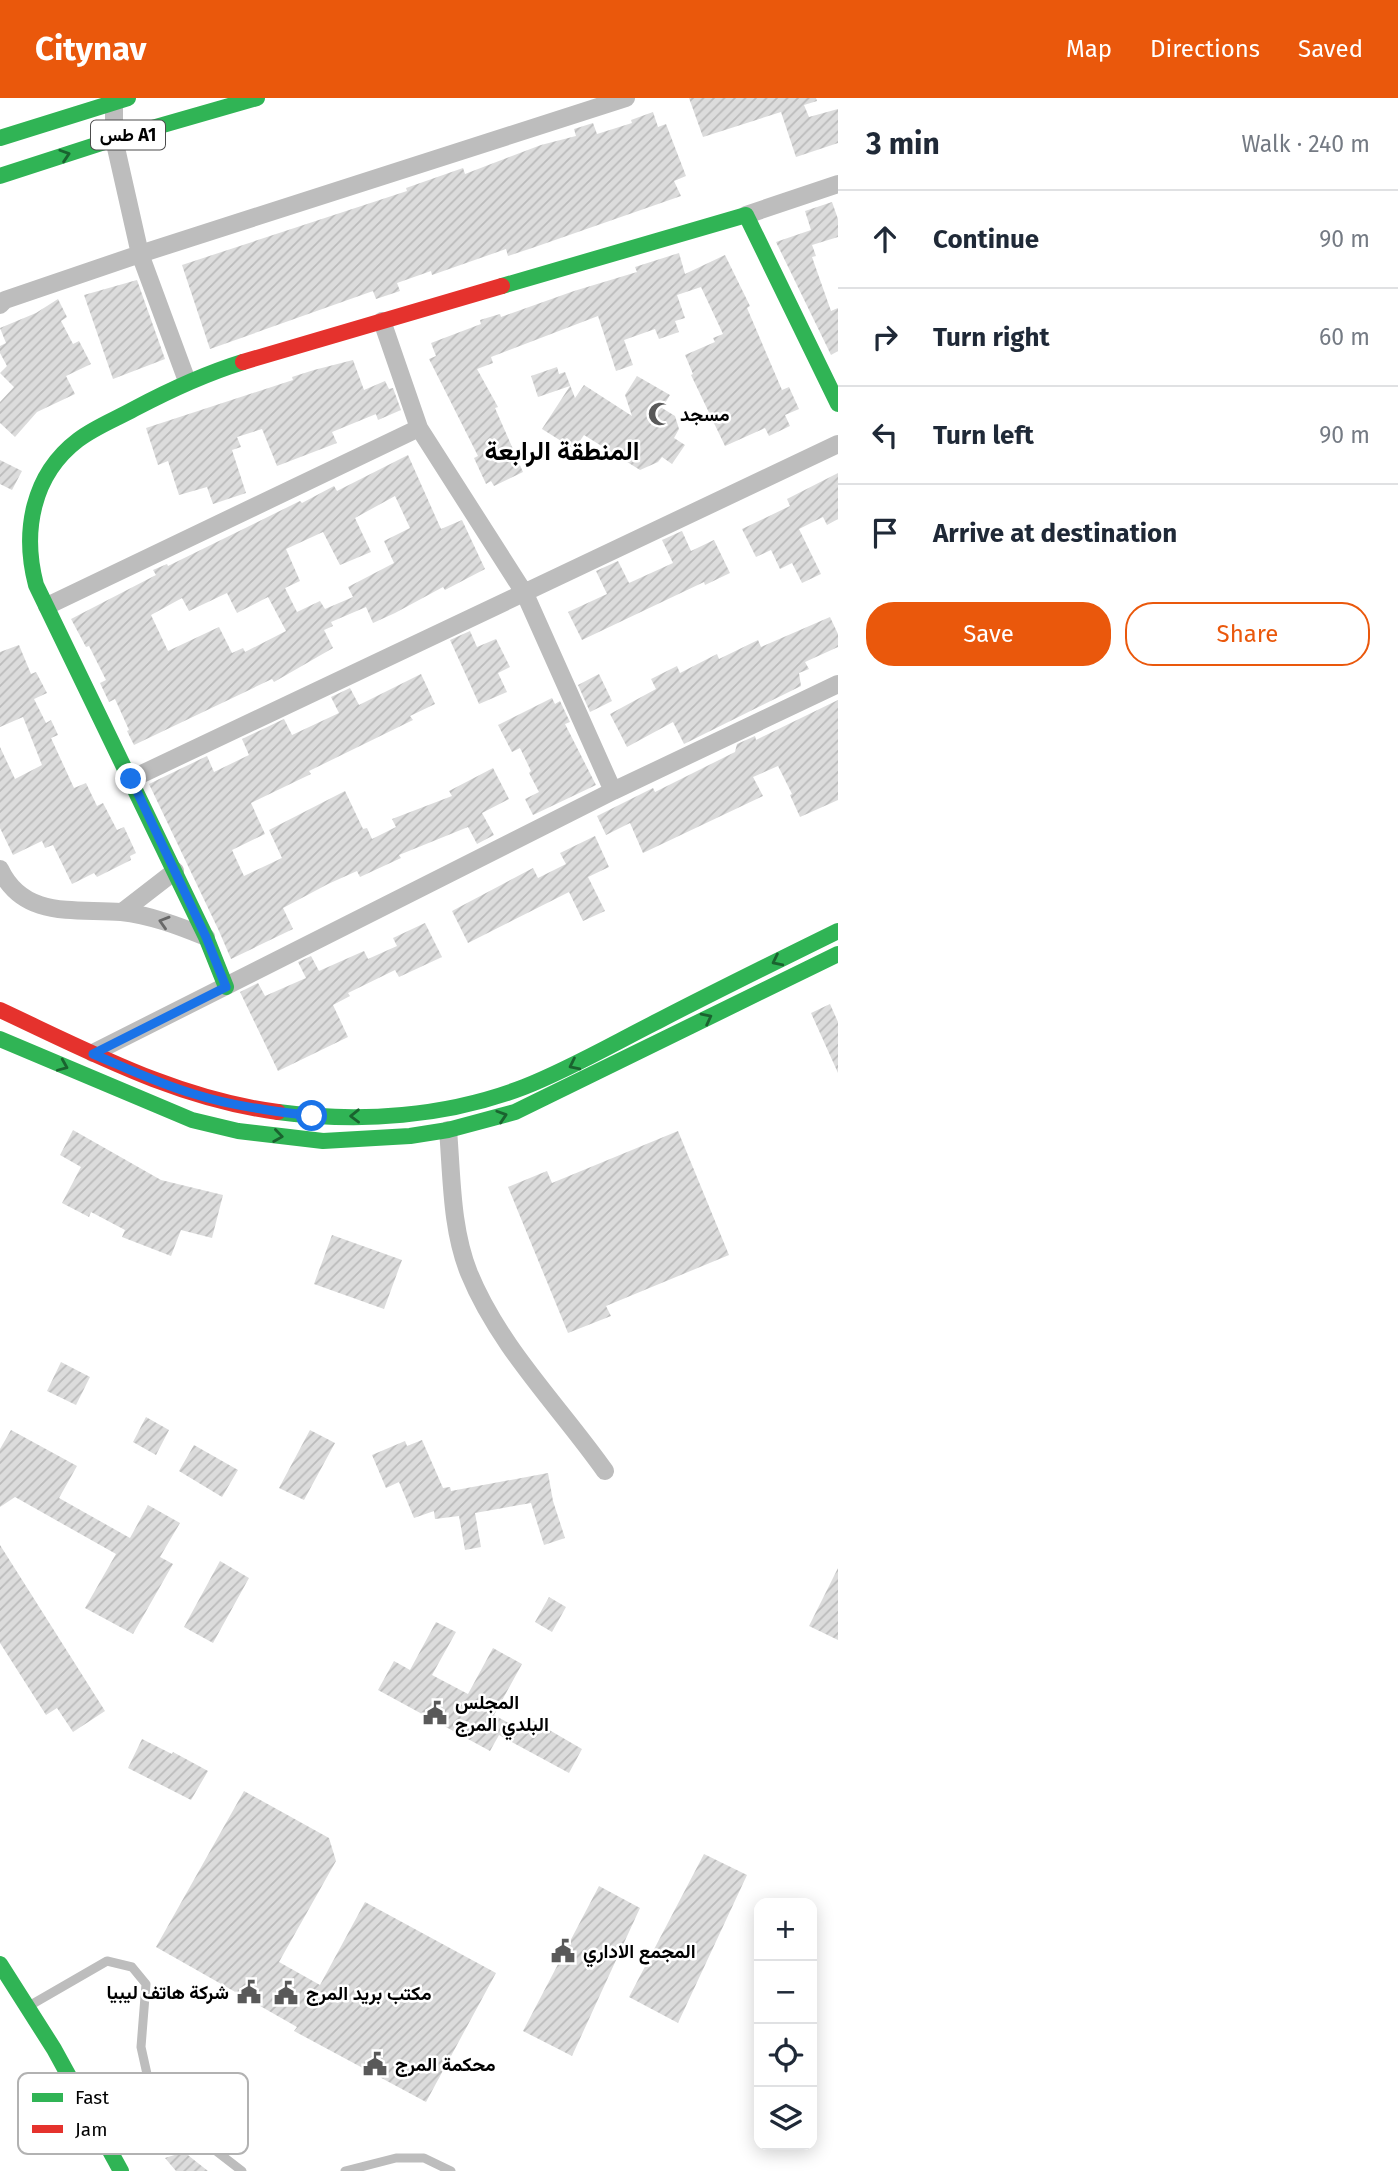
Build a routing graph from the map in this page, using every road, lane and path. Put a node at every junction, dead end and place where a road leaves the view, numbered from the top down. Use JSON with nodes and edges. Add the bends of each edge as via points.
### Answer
{"nodes":[{"id":1,"x":257,"y":98,"type":"edge"},
{"id":2,"x":626,"y":98,"type":"edge"},
{"id":3,"x":121,"y":100,"type":"edge"},
{"id":4,"x":0,"y":138,"type":"edge"},
{"id":5,"x":114,"y":139,"type":"junction"},
{"id":6,"x":0,"y":176,"type":"edge"},
{"id":7,"x":838,"y":184,"type":"edge"},
{"id":8,"x":746,"y":215,"type":"junction"},
{"id":9,"x":140,"y":254,"type":"junction"},
{"id":10,"x":2,"y":302,"type":"edge"},
{"id":11,"x":382,"y":321,"type":"junction"},
{"id":12,"x":187,"y":382,"type":"junction"},
{"id":13,"x":838,"y":404,"type":"edge"},
{"id":14,"x":419,"y":428,"type":"junction"},
{"id":15,"x":838,"y":444,"type":"edge"},
{"id":16,"x":525,"y":594,"type":"junction"},
{"id":17,"x":47,"y":606,"type":"junction"},
{"id":18,"x":838,"y":684,"type":"edge"},
{"id":19,"x":131,"y":779,"type":"junction"},
{"id":20,"x":613,"y":791,"type":"junction"},
{"id":21,"x":0,"y":869,"type":"edge"},
{"id":22,"x":175,"y":871,"type":"junction"},
{"id":23,"x":122,"y":912,"type":"junction"},
{"id":24,"x":838,"y":931,"type":"edge"},
{"id":25,"x":206,"y":937,"type":"junction"},
{"id":26,"x":838,"y":954,"type":"edge"},
{"id":27,"x":226,"y":987,"type":"junction"},
{"id":28,"x":0,"y":1010,"type":"edge"},
{"id":29,"x":45,"y":1031,"type":"junction"},
{"id":30,"x":0,"y":1039,"type":"edge"},
{"id":31,"x":93,"y":1054,"type":"junction"},
{"id":32,"x":449,"y":1130,"type":"junction"},
{"id":33,"x":605,"y":1471,"type":"dead end"},
{"id":34,"x":0,"y":1964,"type":"edge"},
{"id":35,"x":28,"y":2007,"type":"junction"},
{"id":36,"x":67,"y":2073,"type":"edge"},
{"id":37,"x":146,"y":2073,"type":"edge"},
{"id":38,"x":112,"y":2154,"type":"edge"},
{"id":39,"x":220,"y":2154,"type":"edge"},
{"id":40,"x":121,"y":2171,"type":"edge"},
{"id":41,"x":242,"y":2171,"type":"edge"},
{"id":42,"x":345,"y":2171,"type":"edge"},
{"id":43,"x":451,"y":2171,"type":"edge"}],
"edges":[{"from":1,"to":5,"type":"main road","number":"طس A1"},
{"from":2,"to":9,"type":"street"},
{"from":3,"to":4,"type":"main road","number":"طس A1"},
{"from":3,"to":5,"type":"street"},
{"from":6,"to":5,"type":"main road","number":"طس A1","one_way":true},
{"from":5,"to":9,"type":"street"},
{"from":7,"to":8,"type":"street"},
{"from":8,"to":11,"type":"main road"},
{"from":8,"to":13,"type":"main road"},
{"from":9,"to":10,"type":"street"},
{"from":9,"to":12,"type":"street"},
{"from":11,"to":12,"type":"main road"},
{"from":11,"to":14,"type":"street"},
{"from":12,"to":17,"type":"main road","via":[[90,431],[44,478],[31,507],[27,535],[29,563]]},
{"from":14,"to":16,"type":"street"},
{"from":14,"to":17,"type":"street"},
{"from":15,"to":16,"type":"street"},
{"from":16,"to":19,"type":"street"},
{"from":16,"to":20,"type":"street"},
{"from":17,"to":19,"type":"main road"},
{"from":18,"to":20,"type":"street"},
{"from":19,"to":22,"type":"main road"},
{"from":20,"to":27,"type":"street"},
{"from":21,"to":23,"type":"street","via":[[17,892],[33,903],[60,911]]},
{"from":22,"to":23,"type":"street"},
{"from":22,"to":25,"type":"main road"},
{"from":25,"to":23,"type":"street","one_way":true},
{"from":24,"to":31,"type":"main road","one_way":true,"via":[[546,1079],[474,1103],[420,1112],[312,1116],[260,1110],[194,1094]]},
{"from":25,"to":27,"type":"main road"},
{"from":32,"to":26,"type":"main road","one_way":true,"via":[[497,1118],[548,1097]]},
{"from":27,"to":31,"type":"street"},
{"from":28,"to":29,"type":"main road"},
{"from":29,"to":30,"type":"main road"},
{"from":29,"to":31,"type":"main road"},
{"from":30,"to":32,"type":"main road","one_way":true,"via":[[192,1120],[238,1131],[323,1141]]},
{"from":32,"to":33,"type":"street","via":[[454,1211],[469,1273],[521,1359]]},
{"from":34,"to":35,"type":"main road"},
{"from":35,"to":36,"type":"main road"},
{"from":35,"to":37,"type":"lane","via":[[107,1961],[132,1967],[146,1984],[141,2047]]},
{"from":38,"to":40,"type":"main road"},
{"from":39,"to":41,"type":"lane"},
{"from":42,"to":43,"type":"lane","via":[[396,2158],[424,2158]]}]}
